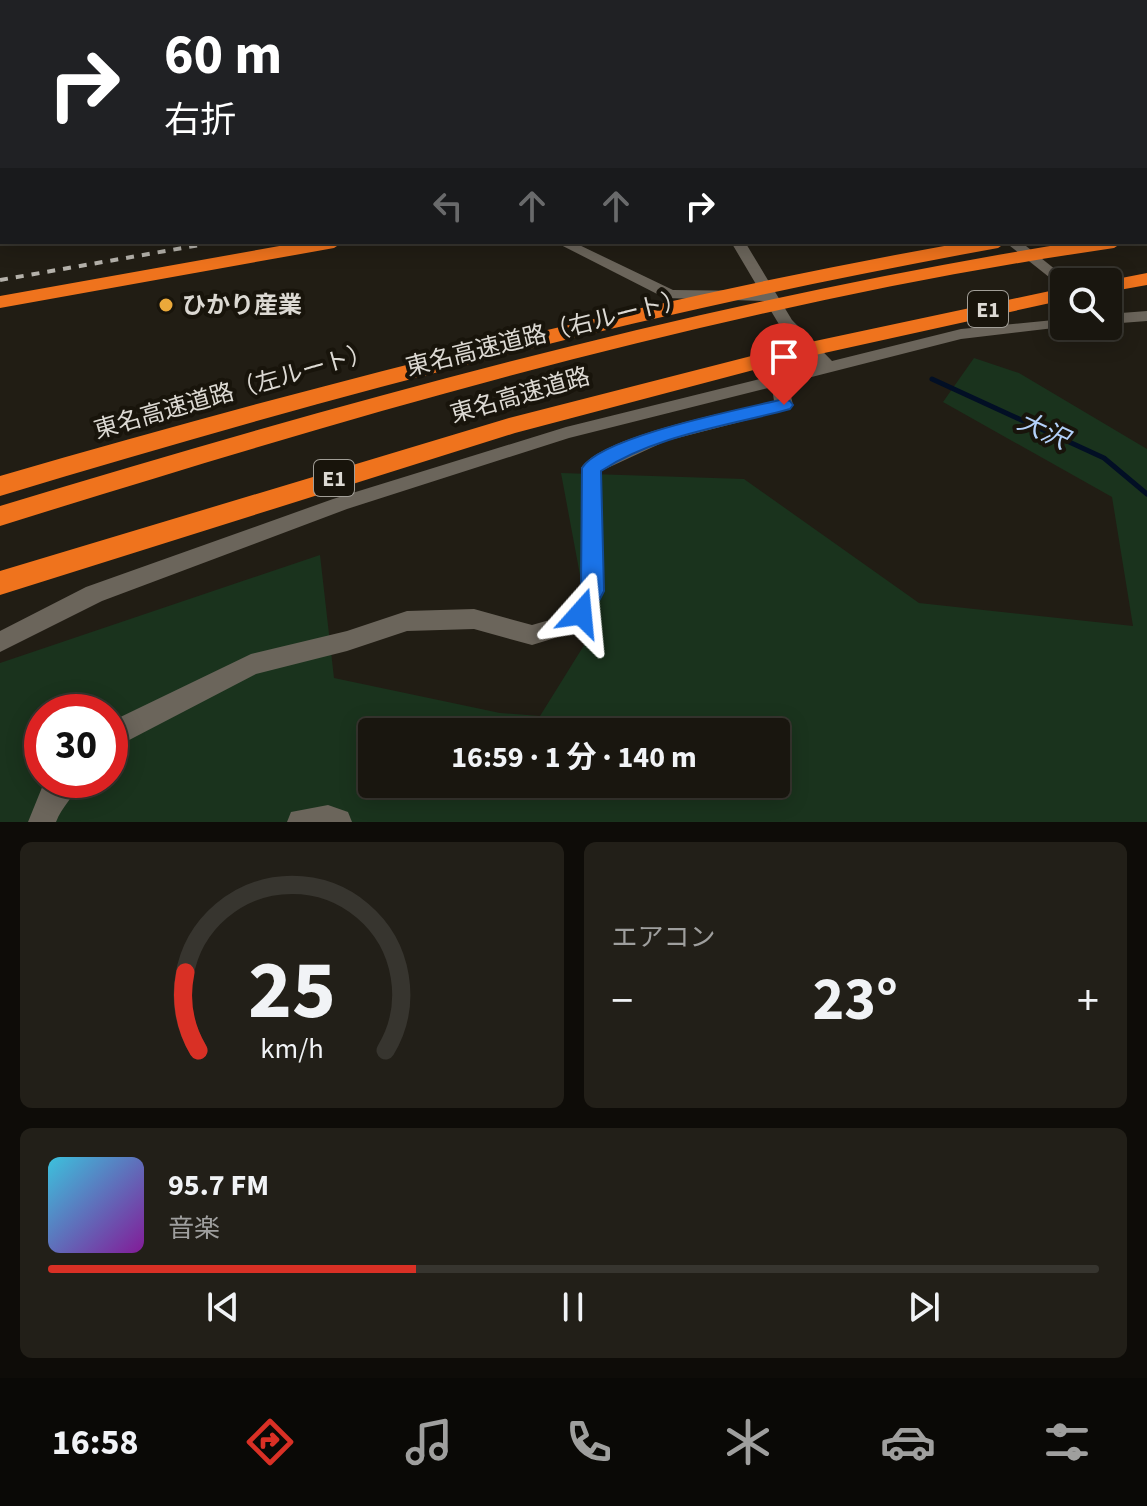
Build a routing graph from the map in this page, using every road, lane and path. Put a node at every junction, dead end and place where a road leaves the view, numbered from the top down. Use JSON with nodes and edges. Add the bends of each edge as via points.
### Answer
{"nodes":[{"id":1,"x":323,"y":244,"type":"edge"},
{"id":2,"x":566,"y":244,"type":"edge"},
{"id":3,"x":739,"y":244,"type":"edge"},
{"id":4,"x":987,"y":244,"type":"edge"},
{"id":5,"x":1015,"y":244,"type":"edge"},
{"id":6,"x":1103,"y":244,"type":"edge"},
{"id":7,"x":1050,"y":271,"type":"edge"},
{"id":8,"x":1147,"y":279,"type":"edge"},
{"id":9,"x":1122,"y":283,"type":"edge"},
{"id":10,"x":770,"y":296,"type":"junction"},
{"id":11,"x":1050,"y":297,"type":"edge"},
{"id":12,"x":0,"y":302,"type":"edge"},
{"id":13,"x":1147,"y":316,"type":"edge"},
{"id":14,"x":1122,"y":317,"type":"edge"},
{"id":15,"x":1050,"y":325,"type":"edge"},
{"id":16,"x":629,"y":327,"type":"junction"},
{"id":17,"x":828,"y":367,"type":"junction"},
{"id":18,"x":779,"y":379,"type":"junction"},
{"id":19,"x":0,"y":486,"type":"edge"},
{"id":20,"x":0,"y":516,"type":"edge"},
{"id":21,"x":0,"y":583,"type":"edge"},
{"id":22,"x":0,"y":642,"type":"edge"},
{"id":23,"x":128,"y":726,"type":"edge"},
{"id":24,"x":52,"y":798,"type":"edge"},
{"id":25,"x":42,"y":822,"type":"edge"},
{"id":26,"x":301,"y":822,"type":"edge"},
{"id":27,"x":338,"y":822,"type":"edge"}],
"edges":[{"from":1,"to":12,"type":"highway"},
{"from":2,"to":10,"type":"street","via":[[670,295]]},
{"from":3,"to":10,"type":"street"},
{"from":4,"to":16,"type":"highway","name":"東名高速道路（左ルート）","number":"E1","via":[[851,268]]},
{"from":5,"to":7,"type":"street"},
{"from":6,"to":16,"type":"highway","name":"東名高速道路（右ルート）","number":"E1"},
{"from":8,"to":9,"type":"highway"},
{"from":10,"to":17,"type":"street","via":[[786,323]]},
{"from":11,"to":21,"type":"highway","name":"東名高速道路","number":"E1","via":[[670,383],[327,480]]},
{"from":13,"to":14,"type":"street"},
{"from":15,"to":17,"type":"street","via":[[961,334]]},
{"from":16,"to":19,"type":"highway","name":"東名高速道路（左ルート）","number":"E1","via":[[260,411]]},
{"from":16,"to":20,"type":"highway","name":"東名高速道路（右ルート）","number":"E1"},
{"from":17,"to":18,"type":"street"},
{"from":18,"to":22,"type":"street","via":[[566,433],[340,504],[94,594]]},
{"from":18,"to":23,"type":"street","via":[[784,405],[663,436],[591,468],[593,591],[581,613],[560,627],[532,635],[474,619],[407,621],[251,665]]},
{"from":24,"to":25,"type":"street"},
{"from":26,"to":27,"type":"street"}]}
